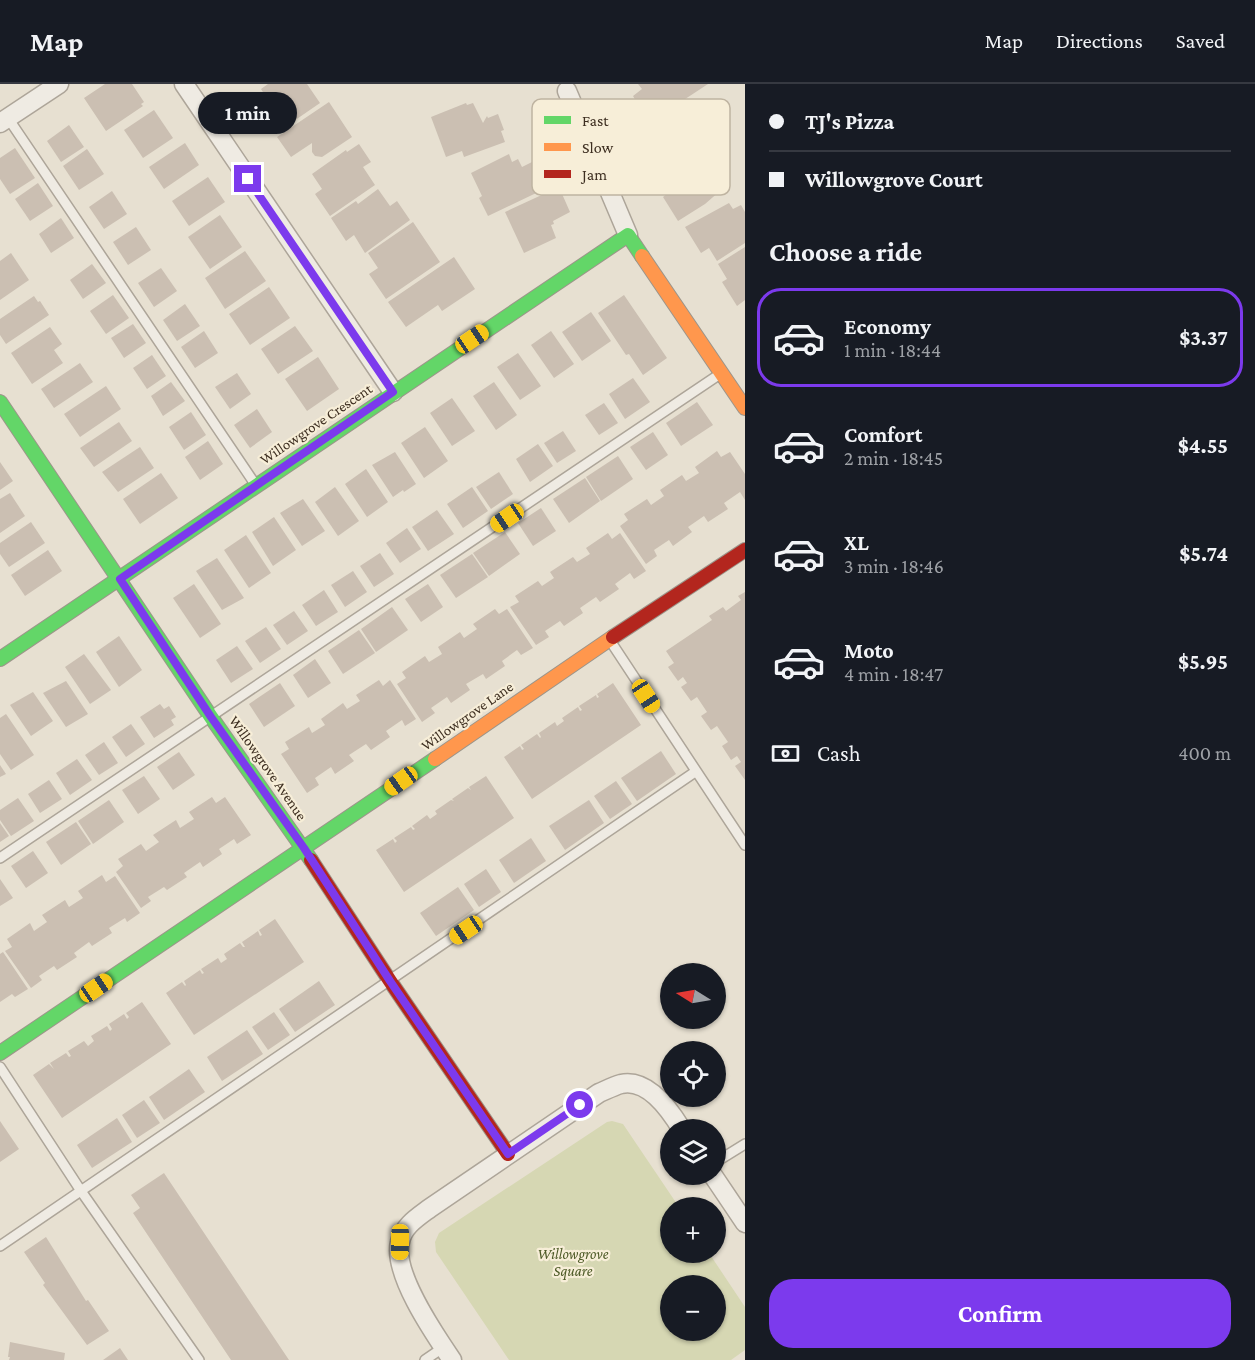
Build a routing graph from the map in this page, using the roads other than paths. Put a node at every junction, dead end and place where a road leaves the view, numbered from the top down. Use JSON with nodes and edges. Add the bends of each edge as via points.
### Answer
{"nodes":[{"id":1,"x":59,"y":84,"type":"edge"},
{"id":2,"x":184,"y":84,"type":"edge"},
{"id":3,"x":567,"y":91,"type":"dead end"},
{"id":4,"x":570,"y":99,"type":"edge"},
{"id":5,"x":4,"y":121,"type":"edge"},
{"id":6,"x":611,"y":195,"type":"edge"},
{"id":7,"x":628,"y":235,"type":"junction"},
{"id":8,"x":722,"y":373,"type":"junction"},
{"id":9,"x":393,"y":392,"type":"junction"},
{"id":10,"x":0,"y":402,"type":"edge"},
{"id":11,"x":745,"y":408,"type":"edge"},
{"id":12,"x":256,"y":486,"type":"junction"},
{"id":13,"x":745,"y":550,"type":"edge"},
{"id":14,"x":120,"y":579,"type":"junction"},
{"id":15,"x":609,"y":639,"type":"junction"},
{"id":16,"x":0,"y":659,"type":"edge"},
{"id":17,"x":211,"y":717,"type":"junction"},
{"id":18,"x":695,"y":772,"type":"junction"},
{"id":19,"x":745,"y":845,"type":"edge"},
{"id":20,"x":304,"y":848,"type":"junction"},
{"id":21,"x":0,"y":858,"type":"edge"},
{"id":22,"x":390,"y":981,"type":"junction"},
{"id":23,"x":0,"y":1053,"type":"edge"},
{"id":24,"x":0,"y":1067,"type":"edge"},
{"id":25,"x":674,"y":1119,"type":"edge"},
{"id":26,"x":745,"y":1144,"type":"edge"},
{"id":27,"x":508,"y":1154,"type":"junction"},
{"id":28,"x":726,"y":1156,"type":"edge"},
{"id":29,"x":719,"y":1185,"type":"edge"},
{"id":30,"x":81,"y":1191,"type":"junction"},
{"id":31,"x":745,"y":1223,"type":"edge"},
{"id":32,"x":0,"y":1246,"type":"edge"},
{"id":33,"x":448,"y":1354,"type":"edge"},
{"id":34,"x":199,"y":1360,"type":"edge"},
{"id":35,"x":425,"y":1360,"type":"edge"}],
"edges":[{"from":1,"to":5,"type":"street"},
{"from":2,"to":9,"type":"street"},
{"from":3,"to":4,"type":"street"},
{"from":5,"to":12,"type":"lane"},
{"from":6,"to":7,"type":"street"},
{"from":7,"to":8,"type":"street"},
{"from":7,"to":9,"type":"street","name":"Willowgrove Crescent"},
{"from":8,"to":11,"type":"street"},
{"from":8,"to":17,"type":"lane"},
{"from":9,"to":12,"type":"street","name":"Willowgrove Crescent"},
{"from":10,"to":14,"type":"street","name":"Willowgrove Avenue"},
{"from":12,"to":14,"type":"street","name":"Willowgrove Crescent"},
{"from":13,"to":15,"type":"street","name":"Willowgrove Lane"},
{"from":14,"to":16,"type":"street","name":"Willowgrove Crescent"},
{"from":14,"to":17,"type":"street","name":"Willowgrove Avenue"},
{"from":15,"to":18,"type":"lane"},
{"from":15,"to":20,"type":"street","name":"Willowgrove Lane"},
{"from":17,"to":20,"type":"street","name":"Willowgrove Avenue"},
{"from":17,"to":21,"type":"lane"},
{"from":18,"to":19,"type":"lane"},
{"from":18,"to":22,"type":"lane"},
{"from":20,"to":22,"type":"street","name":"Willowgrove Avenue"},
{"from":20,"to":23,"type":"street","name":"Willowgrove Lane"},
{"from":22,"to":27,"type":"street","name":"Willowgrove Avenue"},
{"from":22,"to":30,"type":"lane"},
{"from":24,"to":30,"type":"lane"},
{"from":25,"to":27,"type":"street","via":[[645,1087],[624,1083],[599,1093]]},
{"from":26,"to":28,"type":"lane"},
{"from":27,"to":33,"type":"street","via":[[408,1225],[400,1242],[404,1278]]},
{"from":29,"to":31,"type":"street"},
{"from":30,"to":32,"type":"lane"},
{"from":30,"to":34,"type":"lane"},
{"from":33,"to":35,"type":"lane"}]}
